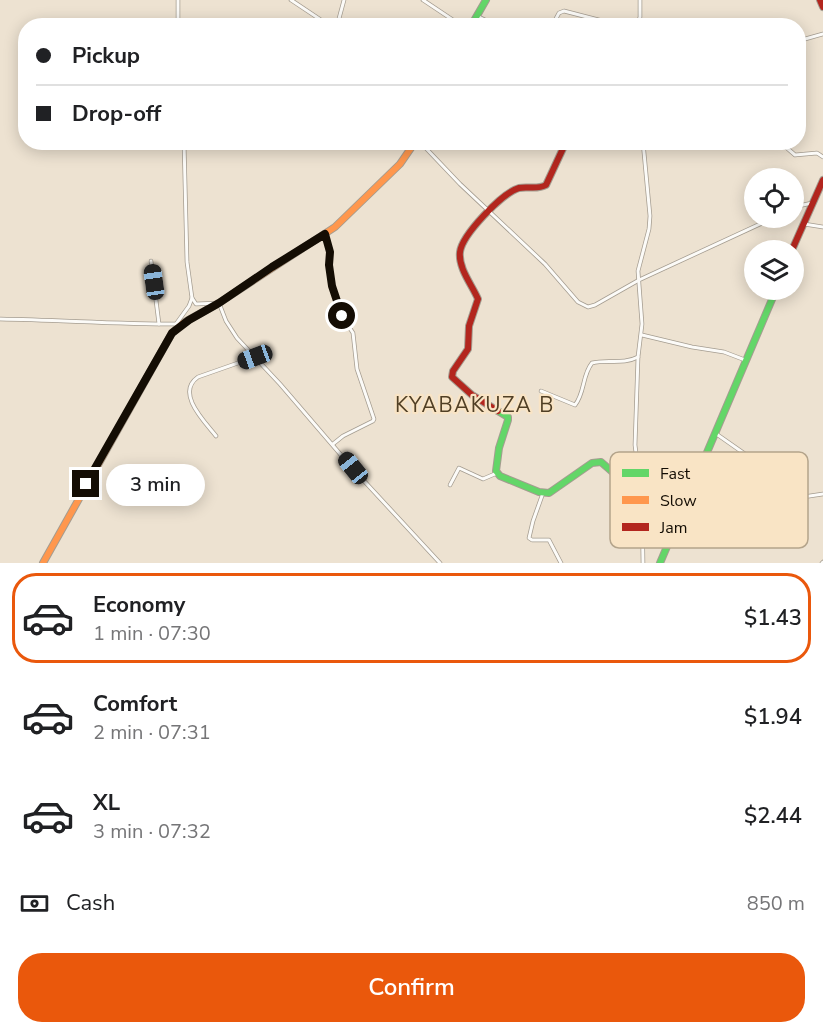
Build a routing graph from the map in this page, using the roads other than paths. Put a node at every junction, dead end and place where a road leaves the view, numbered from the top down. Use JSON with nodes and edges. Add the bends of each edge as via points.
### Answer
{"nodes":[{"id":1,"x":178,"y":0,"type":"edge"},
{"id":2,"x":291,"y":0,"type":"edge"},
{"id":3,"x":344,"y":0,"type":"edge"},
{"id":4,"x":423,"y":0,"type":"edge"},
{"id":5,"x":486,"y":0,"type":"edge"},
{"id":6,"x":640,"y":0,"type":"edge"},
{"id":7,"x":820,"y":0,"type":"edge"},
{"id":8,"x":823,"y":7,"type":"edge"},
{"id":9,"x":477,"y":16,"type":"joint"},
{"id":10,"x":178,"y":18,"type":"edge"},
{"id":11,"x":318,"y":18,"type":"edge"},
{"id":12,"x":339,"y":18,"type":"edge"},
{"id":13,"x":450,"y":18,"type":"edge"},
{"id":14,"x":481,"y":18,"type":"edge"},
{"id":15,"x":556,"y":18,"type":"edge"},
{"id":16,"x":591,"y":18,"type":"edge"},
{"id":17,"x":640,"y":18,"type":"edge"},
{"id":18,"x":823,"y":34,"type":"edge"},
{"id":19,"x":806,"y":39,"type":"edge"},
{"id":20,"x":184,"y":150,"type":"edge"},
{"id":21,"x":410,"y":150,"type":"edge"},
{"id":22,"x":428,"y":150,"type":"edge"},
{"id":23,"x":562,"y":150,"type":"edge"},
{"id":24,"x":644,"y":150,"type":"edge"},
{"id":25,"x":789,"y":150,"type":"edge"},
{"id":26,"x":823,"y":157,"type":"edge"},
{"id":27,"x":823,"y":180,"type":"edge"},
{"id":28,"x":814,"y":203,"type":"junction"},
{"id":29,"x":804,"y":205,"type":"edge"},
{"id":30,"x":488,"y":211,"type":"junction"},
{"id":31,"x":804,"y":224,"type":"joint"},
{"id":32,"x":823,"y":227,"type":"edge"},
{"id":33,"x":751,"y":228,"type":"edge"},
{"id":34,"x":325,"y":234,"type":"junction"},
{"id":35,"x":151,"y":261,"type":"dead end"},
{"id":36,"x":639,"y":280,"type":"junction"},
{"id":37,"x":192,"y":298,"type":"junction"},
{"id":38,"x":772,"y":300,"type":"edge"},
{"id":39,"x":219,"y":303,"type":"junction"},
{"id":40,"x":0,"y":319,"type":"edge"},
{"id":41,"x":159,"y":324,"type":"junction"},
{"id":42,"x":179,"y":324,"type":"junction"},
{"id":43,"x":642,"y":335,"type":"junction"},
{"id":44,"x":255,"y":357,"type":"junction"},
{"id":45,"x":638,"y":357,"type":"junction"},
{"id":46,"x":745,"y":360,"type":"junction"},
{"id":47,"x":541,"y":391,"type":"dead end"},
{"id":48,"x":715,"y":432,"type":"junction"},
{"id":49,"x":216,"y":436,"type":"dead end"},
{"id":50,"x":333,"y":444,"type":"junction"},
{"id":51,"x":635,"y":452,"type":"edge"},
{"id":52,"x":706,"y":452,"type":"edge"},
{"id":53,"x":745,"y":452,"type":"edge"},
{"id":54,"x":610,"y":469,"type":"edge"},
{"id":55,"x":497,"y":473,"type":"junction"},
{"id":56,"x":450,"y":485,"type":"dead end"},
{"id":57,"x":543,"y":493,"type":"junction"},
{"id":58,"x":823,"y":494,"type":"edge"},
{"id":59,"x":808,"y":496,"type":"edge"},
{"id":60,"x":643,"y":548,"type":"edge"},
{"id":61,"x":666,"y":548,"type":"edge"},
{"id":62,"x":43,"y":563,"type":"edge"},
{"id":63,"x":440,"y":563,"type":"edge"},
{"id":64,"x":561,"y":563,"type":"edge"},
{"id":65,"x":643,"y":563,"type":"edge"},
{"id":66,"x":660,"y":563,"type":"edge"}],
"edges":[{"from":1,"to":10,"type":"street"},
{"from":2,"to":11,"type":"street"},
{"from":3,"to":12,"type":"street"},
{"from":4,"to":13,"type":"street"},
{"from":5,"to":9,"type":"main road"},
{"from":6,"to":17,"type":"street"},
{"from":7,"to":8,"type":"main road"},
{"from":9,"to":14,"type":"street"},
{"from":15,"to":16,"type":"street","via":[[564,11]]},
{"from":18,"to":19,"type":"street"},
{"from":20,"to":37,"type":"street","via":[[187,262]]},
{"from":21,"to":34,"type":"main road","via":[[360,205]]},
{"from":22,"to":30,"type":"street"},
{"from":23,"to":30,"type":"main road","via":[[546,185],[540,189],[518,188]]},
{"from":24,"to":36,"type":"street","via":[[650,216]]},
{"from":25,"to":26,"type":"street","via":[[795,155],[817,153]]},
{"from":27,"to":28,"type":"main road"},
{"from":28,"to":29,"type":"street"},
{"from":28,"to":31,"type":"main road"},
{"from":30,"to":36,"type":"street","via":[[584,306],[595,305]]},
{"from":30,"to":55,"type":"main road","via":[[460,249],[461,264],[478,299],[469,326],[468,349],[452,374],[472,395],[508,417]]},
{"from":31,"to":32,"type":"street"},
{"from":33,"to":36,"type":"street"},
{"from":34,"to":39,"type":"main road"},
{"from":34,"to":50,"type":"street","via":[[333,290],[353,333],[357,369],[374,419]]},
{"from":35,"to":41,"type":"street"},
{"from":36,"to":43,"type":"street"},
{"from":37,"to":39,"type":"street","via":[[196,304]]},
{"from":37,"to":42,"type":"street"},
{"from":38,"to":46,"type":"main road"},
{"from":39,"to":42,"type":"main road"},
{"from":39,"to":44,"type":"street","via":[[231,331]]},
{"from":40,"to":41,"type":"street"},
{"from":41,"to":42,"type":"street"},
{"from":42,"to":62,"type":"main road"},
{"from":43,"to":45,"type":"street"},
{"from":43,"to":46,"type":"street"},
{"from":44,"to":49,"type":"street","via":[[192,382],[191,401]]},
{"from":44,"to":50,"type":"street"},
{"from":45,"to":47,"type":"street","via":[[592,363],[575,405]]},
{"from":45,"to":51,"type":"street"},
{"from":46,"to":48,"type":"main road"},
{"from":48,"to":52,"type":"main road"},
{"from":48,"to":53,"type":"street"},
{"from":50,"to":63,"type":"street"},
{"from":54,"to":57,"type":"main road","via":[[596,462],[553,492]]},
{"from":55,"to":56,"type":"street","via":[[483,479],[459,468]]},
{"from":55,"to":57,"type":"main road"},
{"from":57,"to":64,"type":"street","via":[[529,538],[549,540]]},
{"from":58,"to":59,"type":"street"},
{"from":60,"to":65,"type":"street"},
{"from":61,"to":66,"type":"main road"}]}
